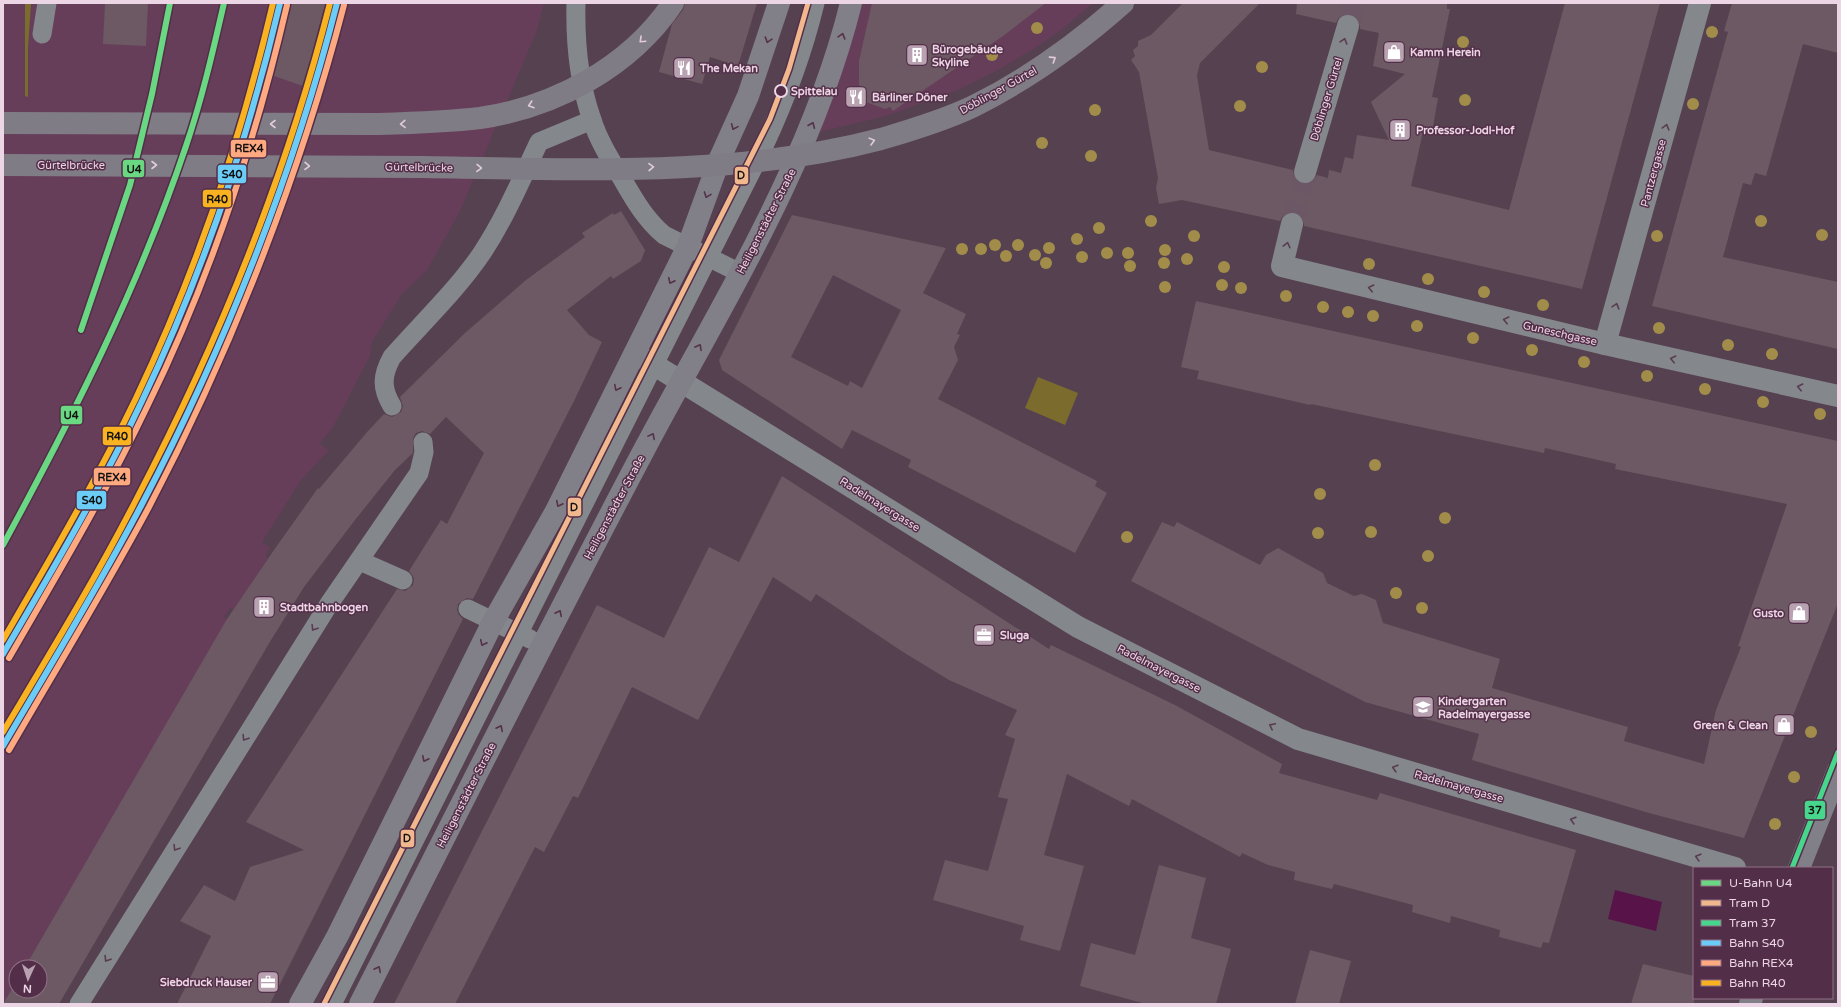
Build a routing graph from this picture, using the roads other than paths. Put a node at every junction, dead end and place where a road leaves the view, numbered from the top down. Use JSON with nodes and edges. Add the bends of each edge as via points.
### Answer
{"nodes":[{"id":1,"x":47,"y":3,"type":"edge"},
{"id":2,"x":576,"y":3,"type":"edge"},
{"id":3,"x":779,"y":3,"type":"edge"},
{"id":4,"x":815,"y":3,"type":"edge"},
{"id":5,"x":851,"y":3,"type":"edge"},
{"id":6,"x":1123,"y":3,"type":"edge"},
{"id":7,"x":1700,"y":3,"type":"edge"},
{"id":8,"x":670,"y":7,"type":"edge"},
{"id":9,"x":1348,"y":26,"type":"tunnel mouth"},
{"id":10,"x":42,"y":34,"type":"dead end"},
{"id":11,"x":592,"y":120,"type":"junction"},
{"id":12,"x":3,"y":123,"type":"edge"},
{"id":13,"x":834,"y":150,"type":"joint"},
{"id":14,"x":3,"y":165,"type":"edge"},
{"id":15,"x":1305,"y":172,"type":"tunnel mouth"},
{"id":16,"x":1292,"y":224,"type":"tunnel mouth"},
{"id":17,"x":688,"y":246,"type":"junction"},
{"id":18,"x":709,"y":257,"type":"junction"},
{"id":19,"x":740,"y":273,"type":"junction"},
{"id":20,"x":1606,"y":344,"type":"junction"},
{"id":21,"x":635,"y":353,"type":"junction"},
{"id":22,"x":654,"y":365,"type":"junction"},
{"id":23,"x":680,"y":382,"type":"junction"},
{"id":24,"x":1838,"y":396,"type":"edge"},
{"id":25,"x":392,"y":406,"type":"dead end"},
{"id":26,"x":423,"y":442,"type":"dead end"},
{"id":27,"x":360,"y":561,"type":"junction"},
{"id":28,"x":403,"y":580,"type":"dead end"},
{"id":29,"x":468,"y":609,"type":"dead end"},
{"id":30,"x":494,"y":622,"type":"junction"},
{"id":31,"x":519,"y":634,"type":"junction"},
{"id":32,"x":542,"y":645,"type":"junction"},
{"id":33,"x":1838,"y":770,"type":"edge"},
{"id":34,"x":1732,"y":867,"type":"edge"},
{"id":35,"x":1799,"y":867,"type":"edge"},
{"id":36,"x":79,"y":1004,"type":"edge"},
{"id":37,"x":300,"y":1004,"type":"edge"},
{"id":38,"x":332,"y":1004,"type":"edge"},
{"id":39,"x":360,"y":1004,"type":"edge"}],
"edges":[{"from":1,"to":10,"type":"lane"},
{"from":2,"to":11,"type":"lane","via":[[575,27],[581,79]]},
{"from":3,"to":17,"type":"main road","one_way":true,"via":[[748,96],[720,158]]},
{"from":4,"to":18,"type":"lane","via":[[807,37],[778,114]]},
{"from":19,"to":5,"type":"main road","name":"Heiligenstädter Straße","one_way":true,"via":[[816,115],[833,69]]},
{"from":13,"to":6,"type":"main road","name":"Döblinger Gürtel","one_way":true,"via":[[898,134],[974,106],[1026,77],[1060,54]]},
{"from":20,"to":7,"type":"street","name":"Pantzergasse","one_way":true},
{"from":8,"to":12,"type":"main road","one_way":true,"via":[[650,33],[624,57],[595,77],[560,95],[481,118],[379,124]]},
{"from":15,"to":9,"type":"street","name":"Döblinger Gürtel","one_way":true},
{"from":11,"to":17,"type":"lane","via":[[606,152],[636,204],[653,226],[664,235]]},
{"from":11,"to":25,"type":"lane","via":[[539,142],[505,214],[481,254],[386,367],[383,386]]},
{"from":14,"to":13,"type":"main road","name":"Gürtelbrücke","one_way":true,"via":[[623,168],[750,163]]},
{"from":20,"to":16,"type":"street","name":"Guneschgasse","one_way":true,"via":[[1282,266]]},
{"from":17,"to":18,"type":"lane"},
{"from":17,"to":21,"type":"main road","one_way":true},
{"from":18,"to":19,"type":"lane"},
{"from":18,"to":22,"type":"lane"},
{"from":23,"to":19,"type":"main road","name":"Heiligenstädter Straße","one_way":true},
{"from":24,"to":20,"type":"street","name":"Guneschgasse","one_way":true},
{"from":21,"to":22,"type":"street","name":"Radelmayergasse"},
{"from":21,"to":30,"type":"main road","one_way":true,"via":[[556,511]]},
{"from":22,"to":23,"type":"street","name":"Radelmayergasse"},
{"from":22,"to":31,"type":"lane"},
{"from":32,"to":23,"type":"main road","name":"Heiligenstädter Straße","one_way":true},
{"from":34,"to":23,"type":"street","name":"Radelmayergasse","one_way":true,"via":[[1298,739],[1078,627]]},
{"from":26,"to":27,"type":"lane","via":[[424,452],[419,473]]},
{"from":27,"to":28,"type":"lane"},
{"from":27,"to":36,"type":"lane","one_way":true,"via":[[329,604]]},
{"from":29,"to":30,"type":"lane"},
{"from":30,"to":31,"type":"lane"},
{"from":30,"to":37,"type":"main road","one_way":true,"via":[[338,935]]},
{"from":31,"to":32,"type":"lane"},
{"from":31,"to":38,"type":"lane"},
{"from":39,"to":32,"type":"main road","name":"Heiligenstädter Straße","one_way":true},
{"from":33,"to":35,"type":"main road"}]}
